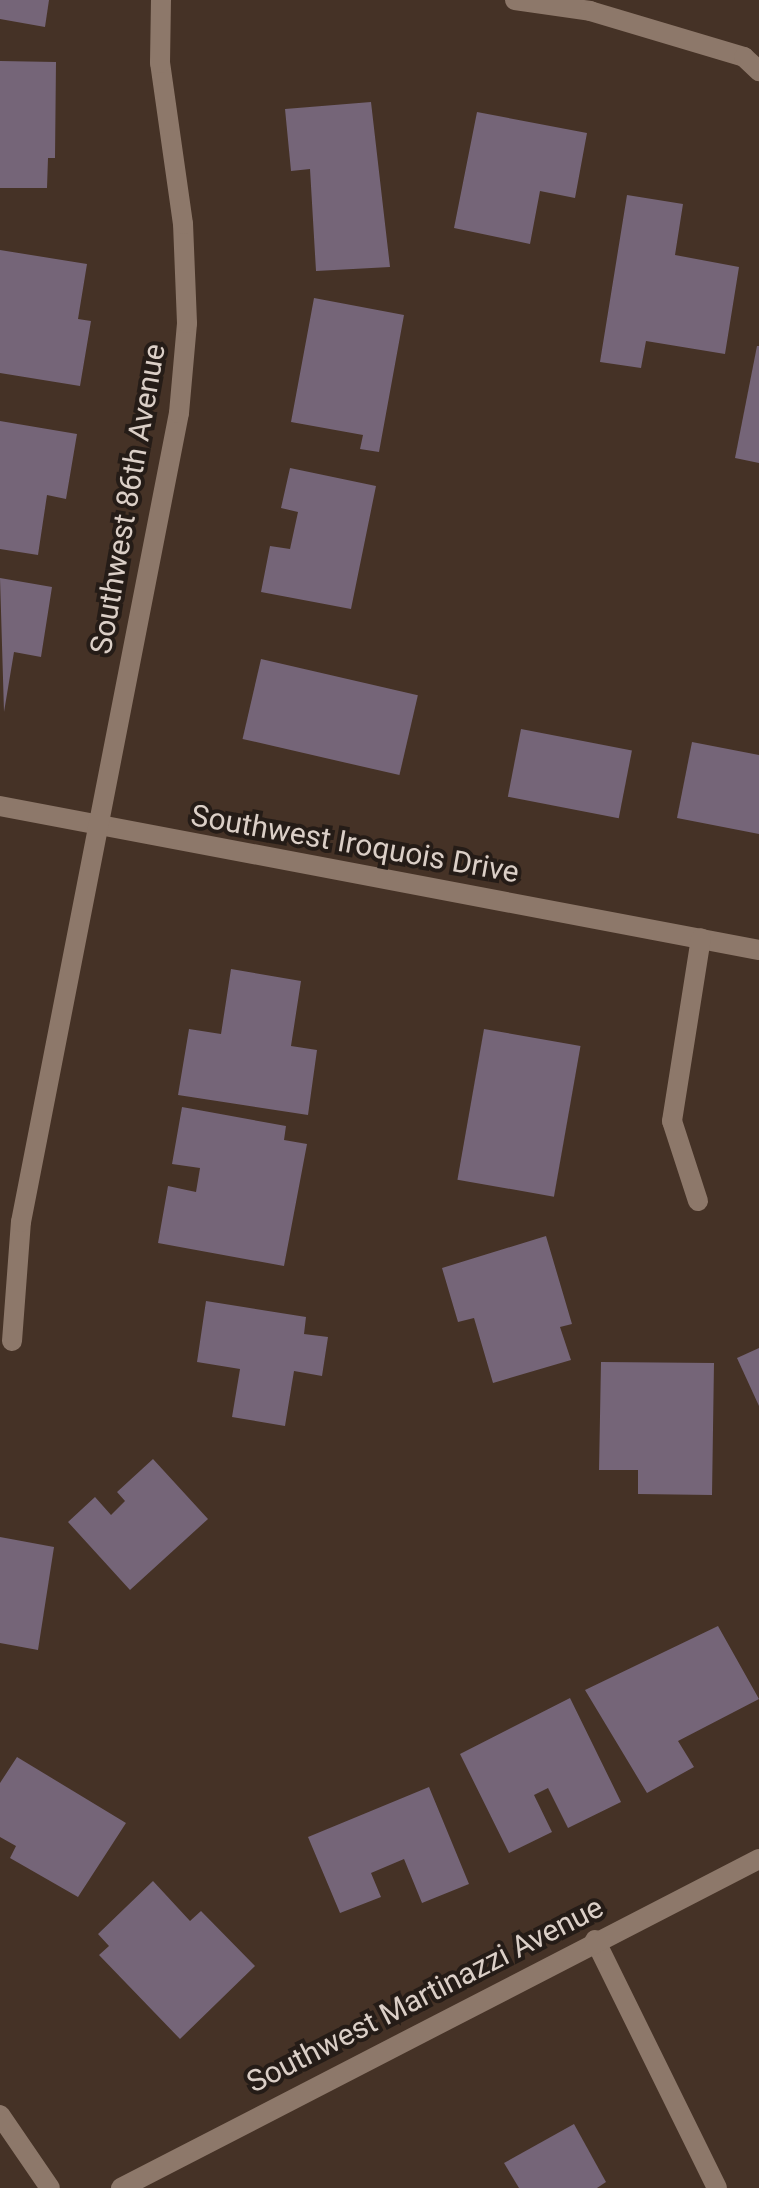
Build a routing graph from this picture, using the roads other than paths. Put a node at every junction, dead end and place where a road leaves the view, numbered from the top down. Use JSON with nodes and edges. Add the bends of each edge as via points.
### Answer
{"nodes":[{"id":1,"x":161,"y":0,"type":"edge"},
{"id":2,"x":515,"y":0,"type":"edge"},
{"id":3,"x":759,"y":72,"type":"edge"},
{"id":4,"x":0,"y":806,"type":"edge"},
{"id":5,"x":98,"y":828,"type":"junction"},
{"id":6,"x":701,"y":938,"type":"junction"},
{"id":7,"x":759,"y":950,"type":"edge"},
{"id":8,"x":698,"y":1201,"type":"dead end"},
{"id":9,"x":12,"y":1340,"type":"dead end"},
{"id":10,"x":759,"y":1859,"type":"edge"},
{"id":11,"x":594,"y":1940,"type":"junction"},
{"id":12,"x":0,"y":2116,"type":"edge"},
{"id":13,"x":50,"y":2188,"type":"edge"},
{"id":14,"x":120,"y":2188,"type":"edge"},
{"id":15,"x":717,"y":2188,"type":"edge"}],
"edges":[{"from":1,"to":5,"type":"street","name":"Southwest 86th Avenue","via":[[160,63],[182,224],[187,323],[179,413]]},
{"from":2,"to":3,"type":"street","via":[[607,16],[744,57]]},
{"from":4,"to":5,"type":"street","name":"Southwest Iroquois Drive"},
{"from":5,"to":6,"type":"street","name":"Southwest Iroquois Drive"},
{"from":5,"to":9,"type":"street","name":"Southwest 86th Avenue","via":[[21,1222]]},
{"from":6,"to":7,"type":"street","name":"Southwest Iroquois Drive"},
{"from":6,"to":8,"type":"street","via":[[672,1121]]},
{"from":10,"to":11,"type":"street","name":"Southwest Martinazzi Avenue"},
{"from":11,"to":14,"type":"street","name":"Southwest Martinazzi Avenue"},
{"from":11,"to":15,"type":"street"},
{"from":12,"to":13,"type":"street"}]}
